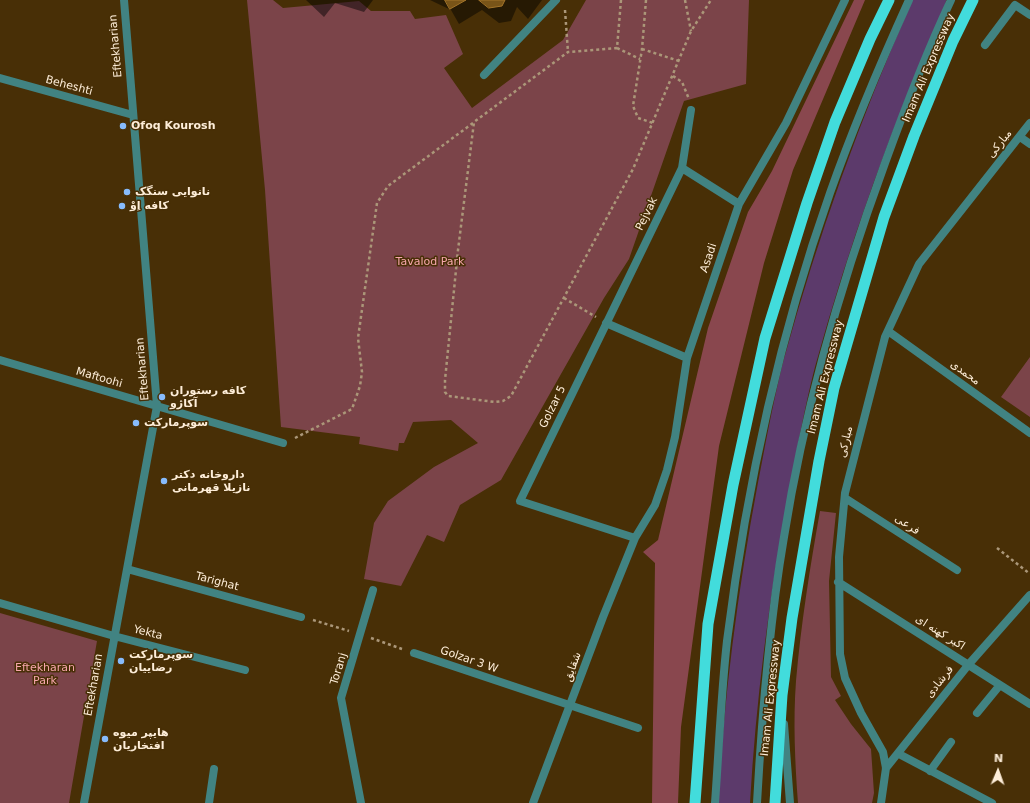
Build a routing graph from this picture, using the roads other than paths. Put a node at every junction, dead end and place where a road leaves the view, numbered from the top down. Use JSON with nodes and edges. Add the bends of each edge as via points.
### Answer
{"nodes":[{"id":1,"x":124,"y":0,"type":"edge"},
{"id":2,"x":556,"y":0,"type":"edge"},
{"id":3,"x":845,"y":0,"type":"edge"},
{"id":4,"x":889,"y":0,"type":"edge"},
{"id":5,"x":908,"y":0,"type":"edge"},
{"id":6,"x":951,"y":0,"type":"edge"},
{"id":7,"x":973,"y":0,"type":"edge"},
{"id":8,"x":1030,"y":15,"type":"edge"},
{"id":9,"x":985,"y":45,"type":"dead end"},
{"id":10,"x":484,"y":75,"type":"dead end"},
{"id":11,"x":0,"y":78,"type":"edge"},
{"id":12,"x":691,"y":110,"type":"road end"},
{"id":13,"x":133,"y":115,"type":"junction"},
{"id":14,"x":1030,"y":123,"type":"edge"},
{"id":15,"x":1020,"y":137,"type":"junction"},
{"id":16,"x":1030,"y":144,"type":"edge"},
{"id":17,"x":682,"y":168,"type":"junction"},
{"id":18,"x":739,"y":204,"type":"junction"},
{"id":19,"x":606,"y":323,"type":"junction"},
{"id":20,"x":888,"y":331,"type":"junction"},
{"id":21,"x":687,"y":358,"type":"junction"},
{"id":22,"x":0,"y":360,"type":"edge"},
{"id":23,"x":157,"y":406,"type":"junction"},
{"id":24,"x":1030,"y":433,"type":"edge"},
{"id":25,"x":283,"y":443,"type":"road end"},
{"id":26,"x":844,"y":498,"type":"junction"},
{"id":27,"x":635,"y":538,"type":"junction"},
{"id":28,"x":127,"y":569,"type":"junction"},
{"id":29,"x":957,"y":570,"type":"dead end"},
{"id":30,"x":838,"y":582,"type":"junction"},
{"id":31,"x":373,"y":590,"type":"dead end"},
{"id":32,"x":1030,"y":595,"type":"edge"},
{"id":33,"x":0,"y":603,"type":"edge"},
{"id":34,"x":301,"y":617,"type":"road end"},
{"id":35,"x":114,"y":636,"type":"junction"},
{"id":36,"x":414,"y":653,"type":"road end"},
{"id":37,"x":969,"y":664,"type":"junction"},
{"id":38,"x":245,"y":670,"type":"dead end"},
{"id":39,"x":1000,"y":685,"type":"junction"},
{"id":40,"x":782,"y":695,"type":"junction"},
{"id":41,"x":1030,"y":704,"type":"edge"},
{"id":42,"x":570,"y":706,"type":"junction"},
{"id":43,"x":977,"y":714,"type":"dead end"},
{"id":44,"x":638,"y":728,"type":"dead end"},
{"id":45,"x":951,"y":742,"type":"dead end"},
{"id":46,"x":898,"y":754,"type":"junction"},
{"id":47,"x":886,"y":768,"type":"junction"},
{"id":48,"x":214,"y":769,"type":"dead end"},
{"id":49,"x":930,"y":771,"type":"junction"},
{"id":50,"x":84,"y":803,"type":"edge"},
{"id":51,"x":209,"y":803,"type":"edge"},
{"id":52,"x":361,"y":803,"type":"edge"},
{"id":53,"x":533,"y":803,"type":"edge"},
{"id":54,"x":695,"y":803,"type":"edge"},
{"id":55,"x":716,"y":803,"type":"edge"},
{"id":56,"x":757,"y":803,"type":"edge"},
{"id":57,"x":775,"y":803,"type":"edge"},
{"id":58,"x":790,"y":803,"type":"edge"},
{"id":59,"x":880,"y":803,"type":"edge"},
{"id":60,"x":992,"y":803,"type":"edge"}],
"edges":[{"from":1,"to":13,"type":"street","name":"Eftekharian"},
{"from":2,"to":10,"type":"street"},
{"from":3,"to":18,"type":"street","name":"Asadi","via":[[786,124]]},
{"from":4,"to":54,"type":"highway","via":[[835,122],[765,338],[736,469],[708,624]]},
{"from":5,"to":55,"type":"street","via":[[829,195],[778,368],[756,466],[727,640]]},
{"from":6,"to":56,"type":"street","via":[[905,109],[868,209],[817,382],[792,494],[778,574],[762,713]]},
{"from":7,"to":40,"type":"highway","name":"Imam Ali Expressway","via":[[917,128],[884,217],[834,388],[819,461]]},
{"from":8,"to":9,"type":"street","via":[[1015,5]]},
{"from":11,"to":13,"type":"street","name":"Beheshti"},
{"from":12,"to":17,"type":"street","name":"Pejvak"},
{"from":13,"to":23,"type":"street","name":"Eftekharian"},
{"from":14,"to":15,"type":"street","name":"مبارکی"},
{"from":15,"to":16,"type":"street"},
{"from":15,"to":20,"type":"street","name":"مبارکی","via":[[919,264]]},
{"from":17,"to":18,"type":"street"},
{"from":17,"to":19,"type":"street","name":"Pejvak"},
{"from":18,"to":21,"type":"street","name":"Asadi"},
{"from":19,"to":21,"type":"street"},
{"from":19,"to":27,"type":"street","name":"Golzar 5","via":[[520,501]]},
{"from":20,"to":24,"type":"street","name":"محمدی"},
{"from":20,"to":26,"type":"street","name":"مبارکی","via":[[859,432]]},
{"from":21,"to":27,"type":"street","name":"Asadi","via":[[667,470],[655,505]]},
{"from":22,"to":23,"type":"street","name":"Maftoohi"},
{"from":23,"to":25,"type":"street","name":"Maftoohi"},
{"from":23,"to":28,"type":"street","name":"Eftekharian"},
{"from":26,"to":29,"type":"street","name":"فرعی"},
{"from":26,"to":30,"type":"street","name":"مبارکی"},
{"from":27,"to":42,"type":"street","name":"شقایق"},
{"from":28,"to":34,"type":"street","name":"Tarighat"},
{"from":28,"to":35,"type":"street","name":"Eftekharian"},
{"from":30,"to":37,"type":"street","name":"اکبر کهنه ای"},
{"from":30,"to":47,"type":"street","name":"مبارکی","via":[[840,654],[845,678],[883,752]]},
{"from":31,"to":52,"type":"street","name":"Toranj","via":[[341,698]]},
{"from":32,"to":37,"type":"street","name":"فرشادی"},
{"from":33,"to":35,"type":"street","name":"Yekta"},
{"from":35,"to":38,"type":"street","name":"Yekta"},
{"from":35,"to":50,"type":"street","name":"Eftekharian"},
{"from":36,"to":42,"type":"street","name":"Golzar 3 W"},
{"from":37,"to":39,"type":"street","name":"اکبر کهنه ای"},
{"from":37,"to":46,"type":"street","name":"فرشادی"},
{"from":39,"to":41,"type":"street","name":"اکبر کهنه ای"},
{"from":39,"to":43,"type":"street"},
{"from":40,"to":57,"type":"highway","name":"Imam Ali Expressway"},
{"from":40,"to":58,"type":"street"},
{"from":42,"to":44,"type":"street","name":"Golzar 3 W"},
{"from":42,"to":53,"type":"street","name":"شقایق"},
{"from":45,"to":49,"type":"street"},
{"from":46,"to":47,"type":"street","name":"فرشادی"},
{"from":46,"to":49,"type":"street"},
{"from":47,"to":59,"type":"street","name":"مبارکی"},
{"from":48,"to":51,"type":"street"},
{"from":49,"to":60,"type":"street"}]}
